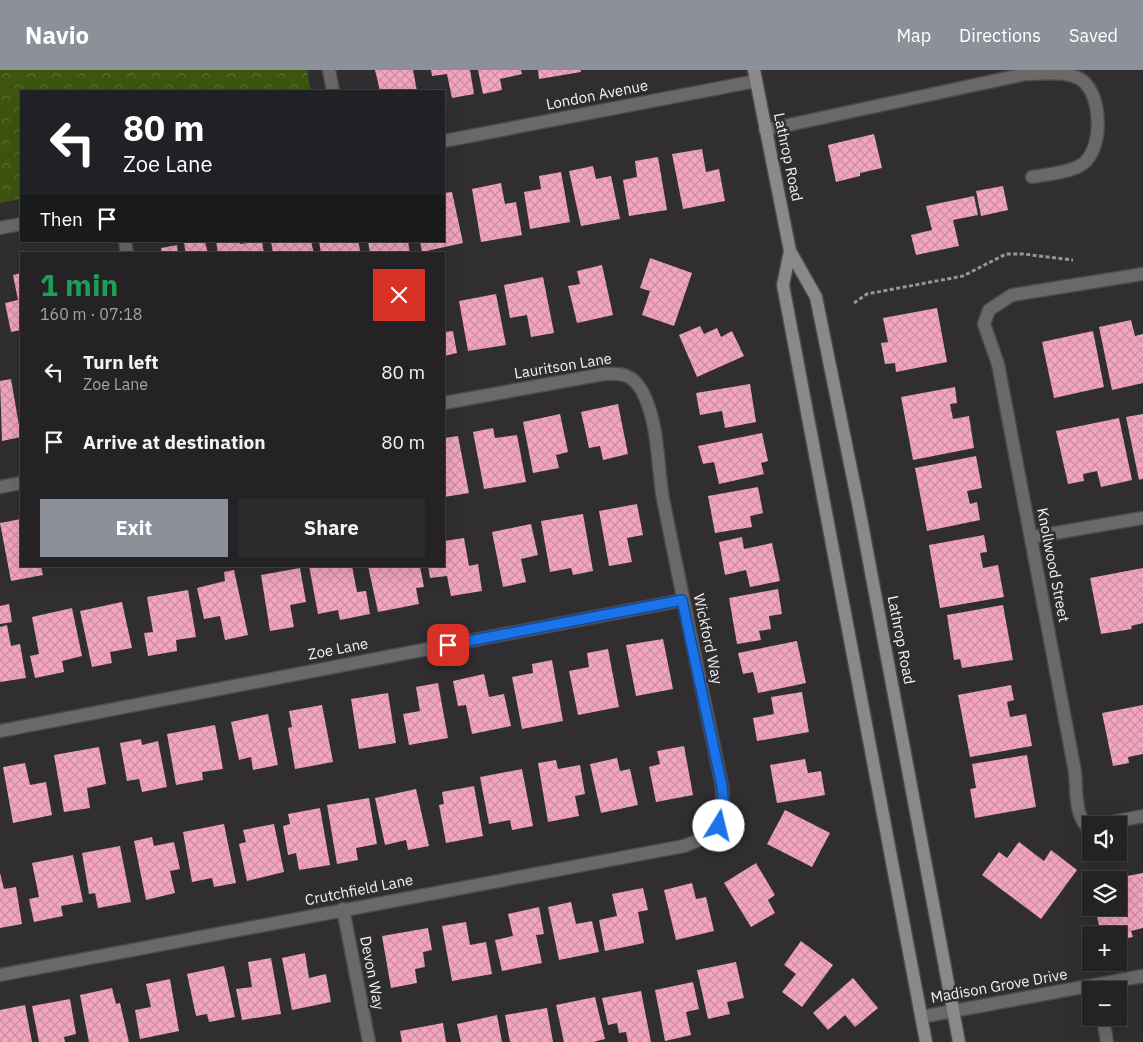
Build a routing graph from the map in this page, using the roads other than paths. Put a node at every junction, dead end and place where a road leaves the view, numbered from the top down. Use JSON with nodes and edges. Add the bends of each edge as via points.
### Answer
{"nodes":[{"id":1,"x":329,"y":70,"type":"edge"},
{"id":2,"x":755,"y":75,"type":"edge"},
{"id":3,"x":333,"y":90,"type":"edge"},
{"id":4,"x":765,"y":130,"type":"junction"},
{"id":5,"x":445,"y":141,"type":"edge"},
{"id":6,"x":1032,"y":178,"type":"dead end"},
{"id":7,"x":20,"y":224,"type":"edge"},
{"id":8,"x":0,"y":228,"type":"edge"},
{"id":9,"x":790,"y":251,"type":"junction"},
{"id":10,"x":1143,"y":274,"type":"edge"},
{"id":11,"x":445,"y":403,"type":"edge"},
{"id":12,"x":658,"y":458,"type":"joint"},
{"id":13,"x":20,"y":483,"type":"edge"},
{"id":14,"x":0,"y":487,"type":"edge"},
{"id":15,"x":1143,"y":518,"type":"edge"},
{"id":16,"x":1032,"y":537,"type":"junction"},
{"id":17,"x":682,"y":600,"type":"junction"},
{"id":18,"x":0,"y":731,"type":"edge"},
{"id":19,"x":1143,"y":816,"type":"edge"},
{"id":20,"x":1127,"y":819,"type":"edge"},
{"id":21,"x":1082,"y":820,"type":"edge"},
{"id":22,"x":719,"y":826,"type":"joint"},
{"id":23,"x":343,"y":910,"type":"junction"},
{"id":24,"x":0,"y":975,"type":"edge"},
{"id":25,"x":1143,"y":976,"type":"edge"},
{"id":26,"x":1123,"y":981,"type":"edge"},
{"id":27,"x":1082,"y":990,"type":"edge"},
{"id":28,"x":954,"y":1011,"type":"junction"},
{"id":29,"x":921,"y":1017,"type":"junction"},
{"id":30,"x":1104,"y":1026,"type":"edge"},
{"id":31,"x":369,"y":1042,"type":"edge"},
{"id":32,"x":926,"y":1042,"type":"edge"},
{"id":33,"x":959,"y":1042,"type":"edge"},
{"id":34,"x":1107,"y":1042,"type":"edge"}],
"edges":[{"from":1,"to":3,"type":"street"},
{"from":2,"to":4,"type":"main road","name":"Lathrop Road"},
{"from":2,"to":5,"type":"street","name":"London Avenue"},
{"from":4,"to":6,"type":"street","via":[[1026,74],[1069,76],[1083,82],[1094,100],[1098,116],[1098,136],[1090,155],[1083,164]]},
{"from":4,"to":9,"type":"main road","name":"Lathrop Road"},
{"from":7,"to":8,"type":"street"},
{"from":9,"to":28,"type":"main road","name":"Lathrop Road","via":[[816,297]]},
{"from":9,"to":29,"type":"main road","name":"Lathrop Road","via":[[783,286]]},
{"from":10,"to":16,"type":"street","name":"Knollwood Street","via":[[1012,295],[989,310],[984,324],[998,364]]},
{"from":11,"to":12,"type":"street","name":"Lauritson Lane","via":[[622,373],[642,390],[648,404]]},
{"from":12,"to":17,"type":"street","name":"Wickford Way"},
{"from":13,"to":14,"type":"street"},
{"from":15,"to":16,"type":"street"},
{"from":16,"to":21,"type":"street","name":"Knollwood Street"},
{"from":17,"to":18,"type":"street","name":"Zoe Lane"},
{"from":17,"to":22,"type":"street","name":"Wickford Way","via":[[722,786],[724,810]]},
{"from":19,"to":20,"type":"street"},
{"from":22,"to":23,"type":"street","name":"Crutchfield Lane","via":[[708,837],[684,846]]},
{"from":23,"to":24,"type":"street","name":"Crutchfield Lane"},
{"from":23,"to":31,"type":"street","name":"Devon Way"},
{"from":25,"to":26,"type":"street","name":"Madison Grove Drive"},
{"from":27,"to":28,"type":"street","name":"Madison Grove Drive"},
{"from":28,"to":29,"type":"street","name":"Madison Grove Drive"},
{"from":28,"to":33,"type":"main road","name":"Lathrop Road"},
{"from":29,"to":32,"type":"main road","name":"Lathrop Road"},
{"from":30,"to":34,"type":"street"}]}
